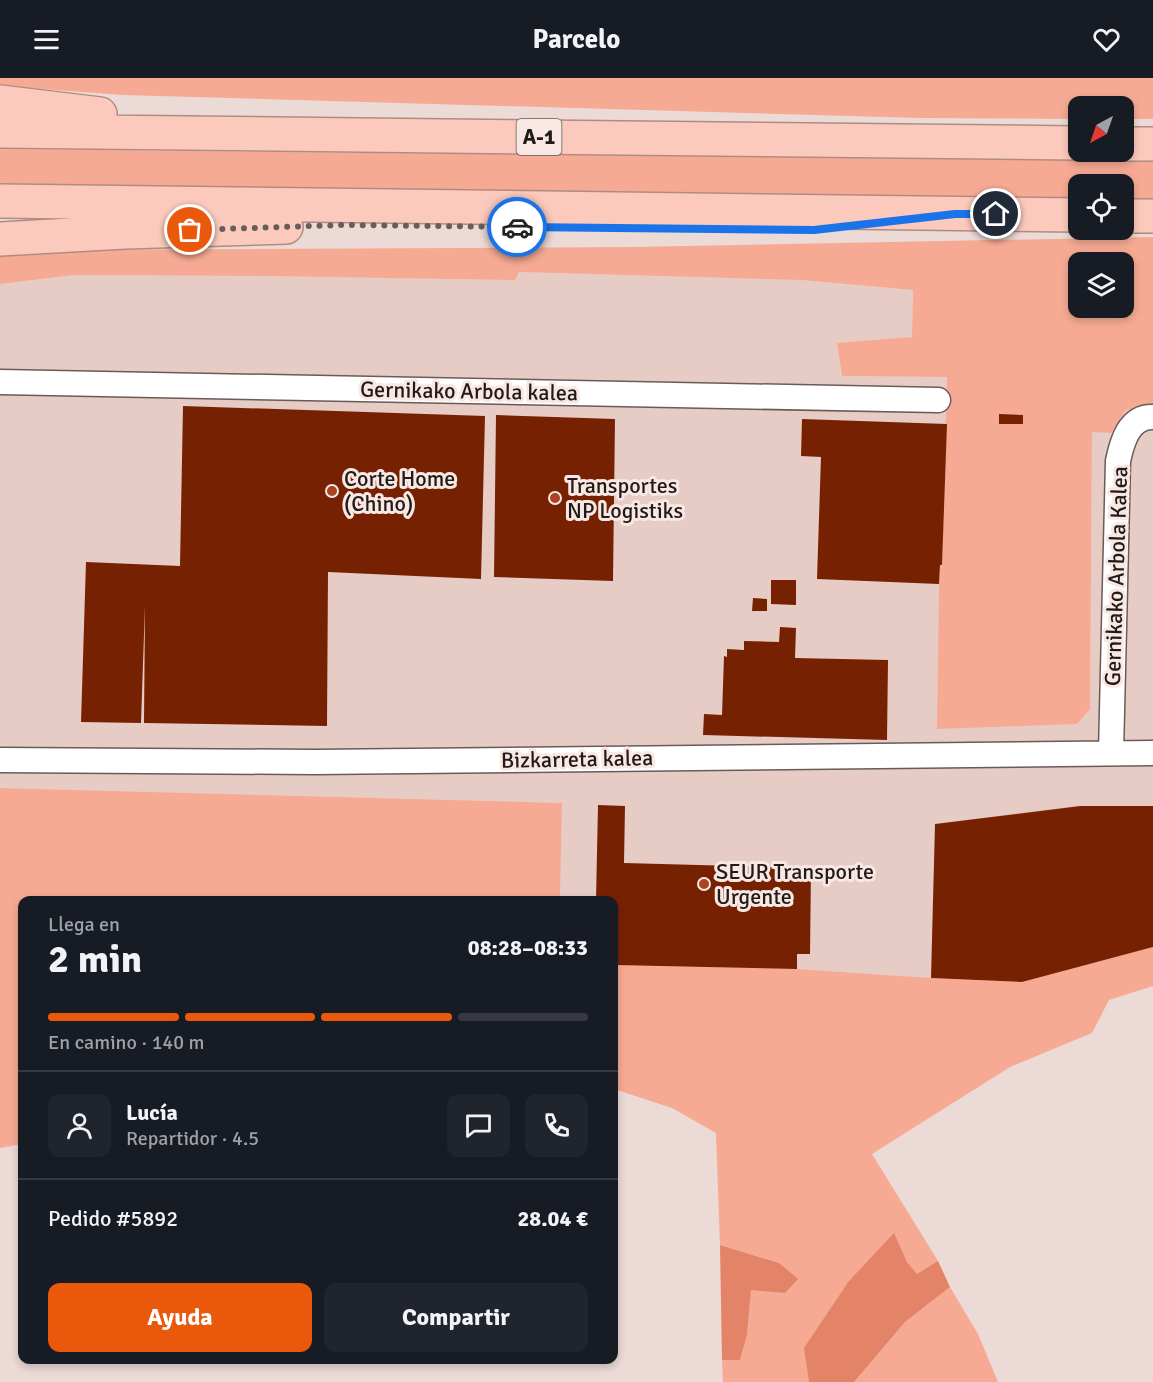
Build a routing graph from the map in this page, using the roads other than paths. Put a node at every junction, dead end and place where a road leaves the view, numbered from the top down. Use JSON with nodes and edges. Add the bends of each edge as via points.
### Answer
{"nodes":[{"id":1,"x":0,"y":102,"type":"edge"},
{"id":2,"x":0,"y":131,"type":"edge"},
{"id":3,"x":156,"y":132,"type":"junction"},
{"id":4,"x":1068,"y":143,"type":"edge"},
{"id":5,"x":1134,"y":144,"type":"edge"},
{"id":6,"x":1153,"y":144,"type":"edge"},
{"id":7,"x":0,"y":201,"type":"edge"},
{"id":8,"x":955,"y":214,"type":"junction"},
{"id":9,"x":1068,"y":215,"type":"edge"},
{"id":10,"x":1134,"y":216,"type":"edge"},
{"id":11,"x":1153,"y":216,"type":"edge"},
{"id":12,"x":0,"y":239,"type":"edge"},
{"id":13,"x":0,"y":382,"type":"edge"},
{"id":14,"x":938,"y":399,"type":"dead end"},
{"id":15,"x":1153,"y":417,"type":"edge"},
{"id":16,"x":1111,"y":753,"type":"junction"},
{"id":17,"x":1153,"y":753,"type":"edge"},
{"id":18,"x":0,"y":760,"type":"edge"}],
"edges":[{"from":1,"to":3,"type":"highway","via":[[96,113]]},
{"from":2,"to":3,"type":"highway","number":"A-1"},
{"from":3,"to":4,"type":"highway","number":"A-1"},
{"from":5,"to":6,"type":"highway"},
{"from":7,"to":8,"type":"highway"},
{"from":8,"to":9,"type":"highway"},
{"from":8,"to":12,"type":"highway","via":[[814,230],[343,225]]},
{"from":10,"to":11,"type":"highway"},
{"from":13,"to":14,"type":"street","name":"Gernikako Arbola kalea"},
{"from":15,"to":16,"type":"street","name":"Gernikako Arbola Kalea","via":[[1132,425],[1118,461]]},
{"from":16,"to":17,"type":"street","name":"Bizkarreta kalea"},
{"from":16,"to":18,"type":"street","name":"Bizkarreta kalea","via":[[315,762]]}]}
